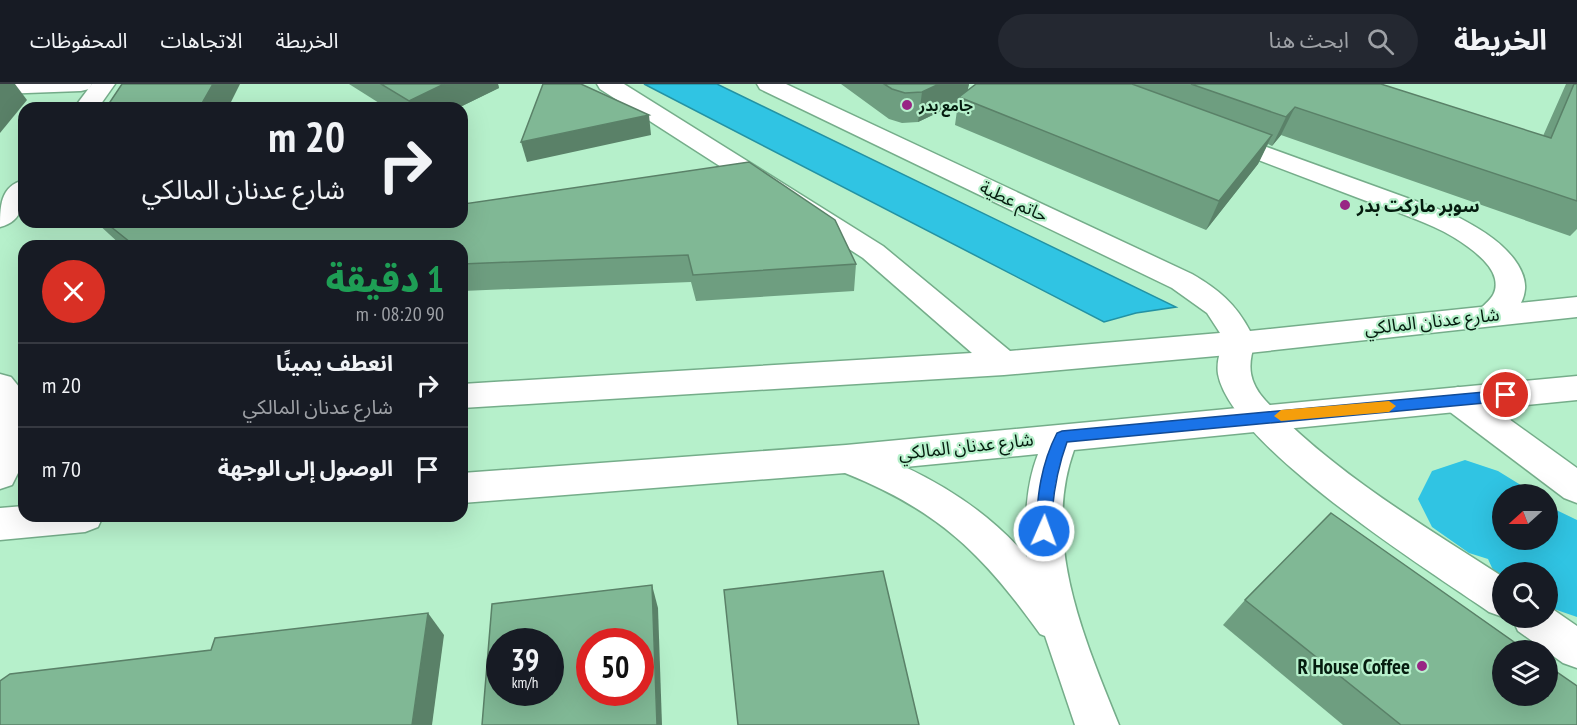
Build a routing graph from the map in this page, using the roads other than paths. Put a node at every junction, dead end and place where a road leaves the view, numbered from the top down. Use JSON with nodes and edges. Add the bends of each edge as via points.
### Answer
{"nodes":[{"id":1,"x":81,"y":84,"type":"edge"},
{"id":2,"x":104,"y":84,"type":"edge"},
{"id":3,"x":608,"y":84,"type":"edge"},
{"id":4,"x":768,"y":84,"type":"edge"},
{"id":5,"x":0,"y":87,"type":"edge"},
{"id":6,"x":90,"y":102,"type":"edge"},
{"id":7,"x":1200,"y":130,"type":"edge"},
{"id":8,"x":18,"y":196,"type":"edge"},
{"id":9,"x":0,"y":219,"type":"edge"},
{"id":10,"x":1577,"y":307,"type":"edge"},
{"id":11,"x":1491,"y":316,"type":"junction"},
{"id":12,"x":1239,"y":343,"type":"junction"},
{"id":13,"x":1004,"y":363,"type":"junction"},
{"id":14,"x":0,"y":386,"type":"edge"},
{"id":15,"x":1577,"y":388,"type":"edge"},
{"id":16,"x":468,"y":396,"type":"edge"},
{"id":17,"x":1458,"y":400,"type":"junction"},
{"id":18,"x":18,"y":416,"type":"edge"},
{"id":19,"x":1260,"y":417,"type":"junction"},
{"id":20,"x":18,"y":433,"type":"edge"},
{"id":21,"x":1062,"y":437,"type":"junction"},
{"id":22,"x":846,"y":459,"type":"junction"},
{"id":23,"x":0,"y":475,"type":"edge"},
{"id":24,"x":468,"y":488,"type":"edge"},
{"id":25,"x":1577,"y":488,"type":"edge"},
{"id":26,"x":21,"y":522,"type":"edge"},
{"id":27,"x":0,"y":524,"type":"edge"},
{"id":28,"x":1492,"y":592,"type":"edge"},
{"id":29,"x":1547,"y":628,"type":"edge"},
{"id":30,"x":1063,"y":634,"type":"junction"},
{"id":31,"x":1577,"y":649,"type":"edge"},
{"id":32,"x":1096,"y":725,"type":"edge"}],
"edges":[{"from":1,"to":5,"type":"main road"},
{"from":2,"to":6,"type":"main road"},
{"from":3,"to":13,"type":"main road","via":[[873,252]]},
{"from":4,"to":12,"type":"main road","name":"حاتم عطية","via":[[1182,281],[1222,308],[1234,325]]},
{"from":7,"to":11,"type":"main road","via":[[1444,221],[1476,237],[1498,258],[1508,275],[1511,291],[1504,305]]},
{"from":8,"to":9,"type":"main road"},
{"from":10,"to":11,"type":"main road","name":"شارع عدنان المالكي"},
{"from":11,"to":12,"type":"main road","name":"شارع عدنان المالكي"},
{"from":12,"to":13,"type":"main road","name":"شارع عدنان المالكي"},
{"from":12,"to":19,"type":"main road","via":[[1233,359],[1235,378]]},
{"from":13,"to":16,"type":"main road","name":"شارع عدنان المالكي"},
{"from":14,"to":18,"type":"main road","via":[[8,392]]},
{"from":15,"to":17,"type":"main road","name":"شارع عدنان المالكي"},
{"from":17,"to":19,"type":"main road","name":"شارع عدنان المالكي"},
{"from":17,"to":25,"type":"main road"},
{"from":19,"to":21,"type":"main road","name":"شارع عدنان المالكي"},
{"from":19,"to":28,"type":"main road","via":[[1310,465]]},
{"from":20,"to":23,"type":"main road"},
{"from":21,"to":22,"type":"main road","name":"شارع عدنان المالكي"},
{"from":21,"to":30,"type":"main road","via":[[1045,496],[1044,531],[1048,571]]},
{"from":22,"to":24,"type":"main road","name":"شارع عدنان المالكي"},
{"from":22,"to":30,"type":"main road","via":[[914,486],[958,514],[1020,574]]},
{"from":26,"to":27,"type":"main road"},
{"from":29,"to":31,"type":"main road"},
{"from":30,"to":32,"type":"main road"}]}
